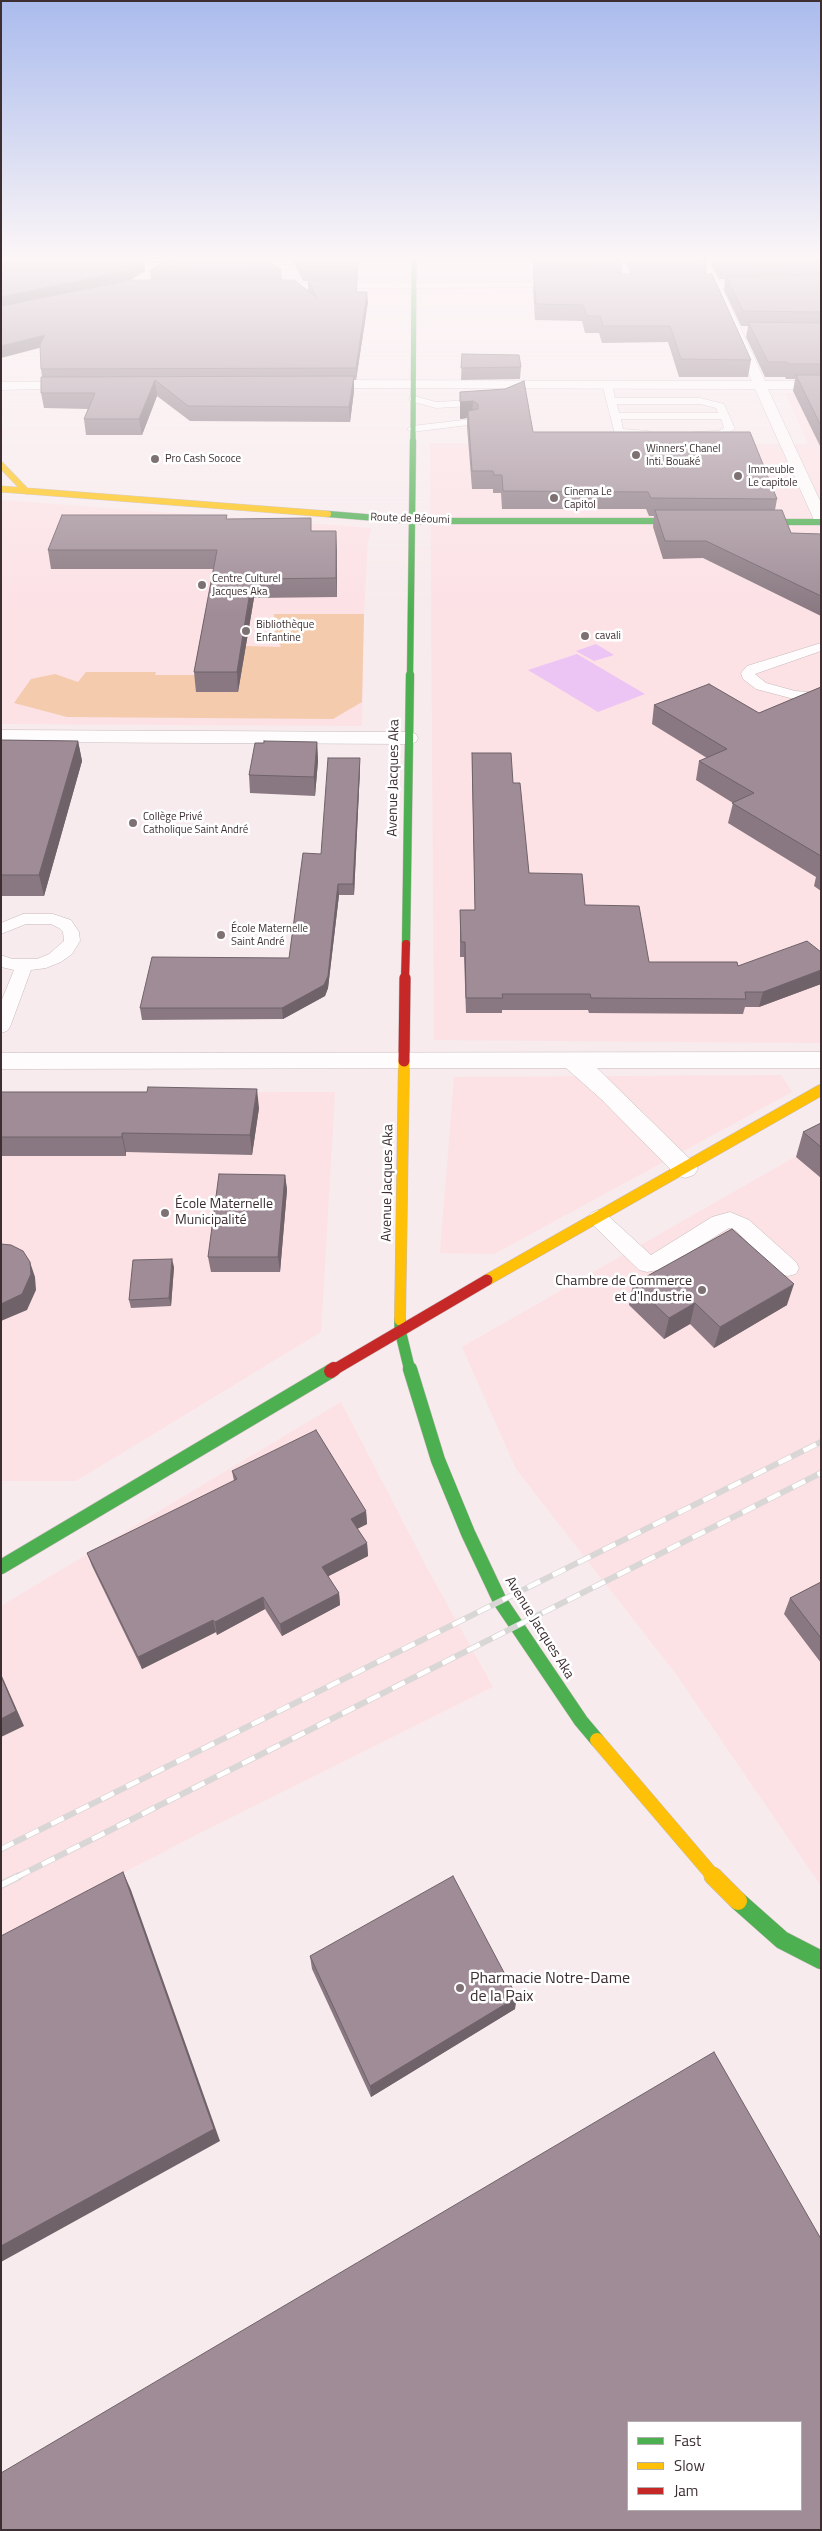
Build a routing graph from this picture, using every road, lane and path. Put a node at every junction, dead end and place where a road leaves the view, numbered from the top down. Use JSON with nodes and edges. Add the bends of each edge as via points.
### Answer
{"nodes":[{"id":1,"x":413,"y":379,"type":"edge"},
{"id":2,"x":760,"y":379,"type":"edge"},
{"id":3,"x":305,"y":384,"type":"edge"},
{"id":4,"x":413,"y":384,"type":"junction"},
{"id":5,"x":459,"y":384,"type":"junction"},
{"id":6,"x":523,"y":384,"type":"junction"},
{"id":7,"x":607,"y":384,"type":"junction"},
{"id":8,"x":90,"y":385,"type":"edge"},
{"id":9,"x":762,"y":385,"type":"junction"},
{"id":10,"x":821,"y":385,"type":"edge"},
{"id":11,"x":1,"y":386,"type":"edge"},
{"id":12,"x":515,"y":396,"type":"edge"},
{"id":13,"x":414,"y":399,"type":"junction"},
{"id":14,"x":495,"y":401,"type":"edge"},
{"id":15,"x":611,"y":401,"type":"junction"},
{"id":16,"x":471,"y":414,"type":"junction"},
{"id":17,"x":616,"y":416,"type":"junction"},
{"id":18,"x":724,"y":416,"type":"junction"},
{"id":19,"x":412,"y":429,"type":"junction"},
{"id":20,"x":655,"y":434,"type":"edge"},
{"id":21,"x":683,"y":434,"type":"edge"},
{"id":22,"x":1,"y":466,"type":"edge"},
{"id":23,"x":1,"y":489,"type":"edge"},
{"id":24,"x":26,"y":491,"type":"junction"},
{"id":25,"x":413,"y":521,"type":"junction"},
{"id":26,"x":702,"y":521,"type":"edge"},
{"id":27,"x":821,"y":521,"type":"edge"},
{"id":28,"x":741,"y":522,"type":"edge"},
{"id":29,"x":821,"y":647,"type":"edge"},
{"id":30,"x":821,"y":697,"type":"edge"},
{"id":31,"x":1,"y":736,"type":"edge"},
{"id":32,"x":410,"y":738,"type":"junction"},
{"id":33,"x":1,"y":929,"type":"edge"},
{"id":34,"x":1,"y":960,"type":"edge"},
{"id":35,"x":24,"y":965,"type":"junction"},
{"id":36,"x":1,"y":1027,"type":"edge"},
{"id":37,"x":572,"y":1060,"type":"junction"},
{"id":38,"x":821,"y":1060,"type":"edge"},
{"id":39,"x":1,"y":1061,"type":"edge"},
{"id":40,"x":406,"y":1061,"type":"junction"},
{"id":41,"x":821,"y":1090,"type":"edge"},
{"id":42,"x":685,"y":1168,"type":"junction"},
{"id":43,"x":598,"y":1218,"type":"junction"},
{"id":44,"x":788,"y":1268,"type":"dead end"},
{"id":45,"x":400,"y":1330,"type":"junction"},
{"id":46,"x":1,"y":1567,"type":"edge"},
{"id":47,"x":821,"y":1960,"type":"edge"}],
"edges":[{"from":1,"to":4,"type":"street","name":"Avenue Jacques Aka"},
{"from":2,"to":9,"type":"street"},
{"from":3,"to":4,"type":"street"},
{"from":4,"to":5,"type":"street"},
{"from":4,"to":13,"type":"street","name":"Avenue Jacques Aka"},
{"from":5,"to":6,"type":"street"},
{"from":5,"to":16,"type":"lane","via":[[468,393]]},
{"from":6,"to":7,"type":"street"},
{"from":6,"to":12,"type":"lane","via":[[523,392]]},
{"from":7,"to":9,"type":"street"},
{"from":7,"to":15,"type":"lane"},
{"from":8,"to":11,"type":"street"},
{"from":9,"to":10,"type":"street"},
{"from":9,"to":27,"type":"street"},
{"from":13,"to":16,"type":"lane"},
{"from":13,"to":19,"type":"street","name":"Avenue Jacques Aka"},
{"from":14,"to":16,"type":"lane"},
{"from":15,"to":17,"type":"lane"},
{"from":15,"to":18,"type":"lane","via":[[700,401],[720,406]]},
{"from":16,"to":19,"type":"lane"},
{"from":17,"to":18,"type":"lane"},
{"from":17,"to":20,"type":"lane","via":[[619,432]]},
{"from":18,"to":21,"type":"lane","via":[[730,429],[727,432]]},
{"from":19,"to":25,"type":"street","name":"Avenue Jacques Aka"},
{"from":22,"to":24,"type":"street"},
{"from":23,"to":24,"type":"street","name":"Route de Béoumi"},
{"from":24,"to":25,"type":"street","name":"Route de Béoumi"},
{"from":25,"to":26,"type":"street","name":"Route de Béoumi"},
{"from":25,"to":32,"type":"street","name":"Avenue Jacques Aka"},
{"from":27,"to":28,"type":"street"},
{"from":29,"to":30,"type":"lane","via":[[748,673],[750,679],[761,686],[794,695]]},
{"from":31,"to":32,"type":"street"},
{"from":32,"to":40,"type":"street","name":"Avenue Jacques Aka"},
{"from":33,"to":35,"type":"lane","via":[[23,919],[39,917],[65,924],[71,932],[72,941],[55,958],[40,964]]},
{"from":34,"to":35,"type":"lane"},
{"from":35,"to":36,"type":"lane"},
{"from":37,"to":38,"type":"street"},
{"from":37,"to":40,"type":"street"},
{"from":37,"to":42,"type":"street"},
{"from":39,"to":40,"type":"street"},
{"from":40,"to":45,"type":"street","name":"Avenue Jacques Aka"},
{"from":41,"to":42,"type":"street"},
{"from":42,"to":43,"type":"street"},
{"from":43,"to":44,"type":"lane","via":[[647,1264],[655,1263],[718,1222],[730,1220],[742,1225]]},
{"from":43,"to":45,"type":"street"},
{"from":45,"to":46,"type":"street"},
{"from":45,"to":47,"type":"street","name":"Avenue Jacques Aka","via":[[415,1392],[438,1460],[468,1533],[500,1601],[516,1626],[581,1721],[727,1892],[782,1940]]}]}
